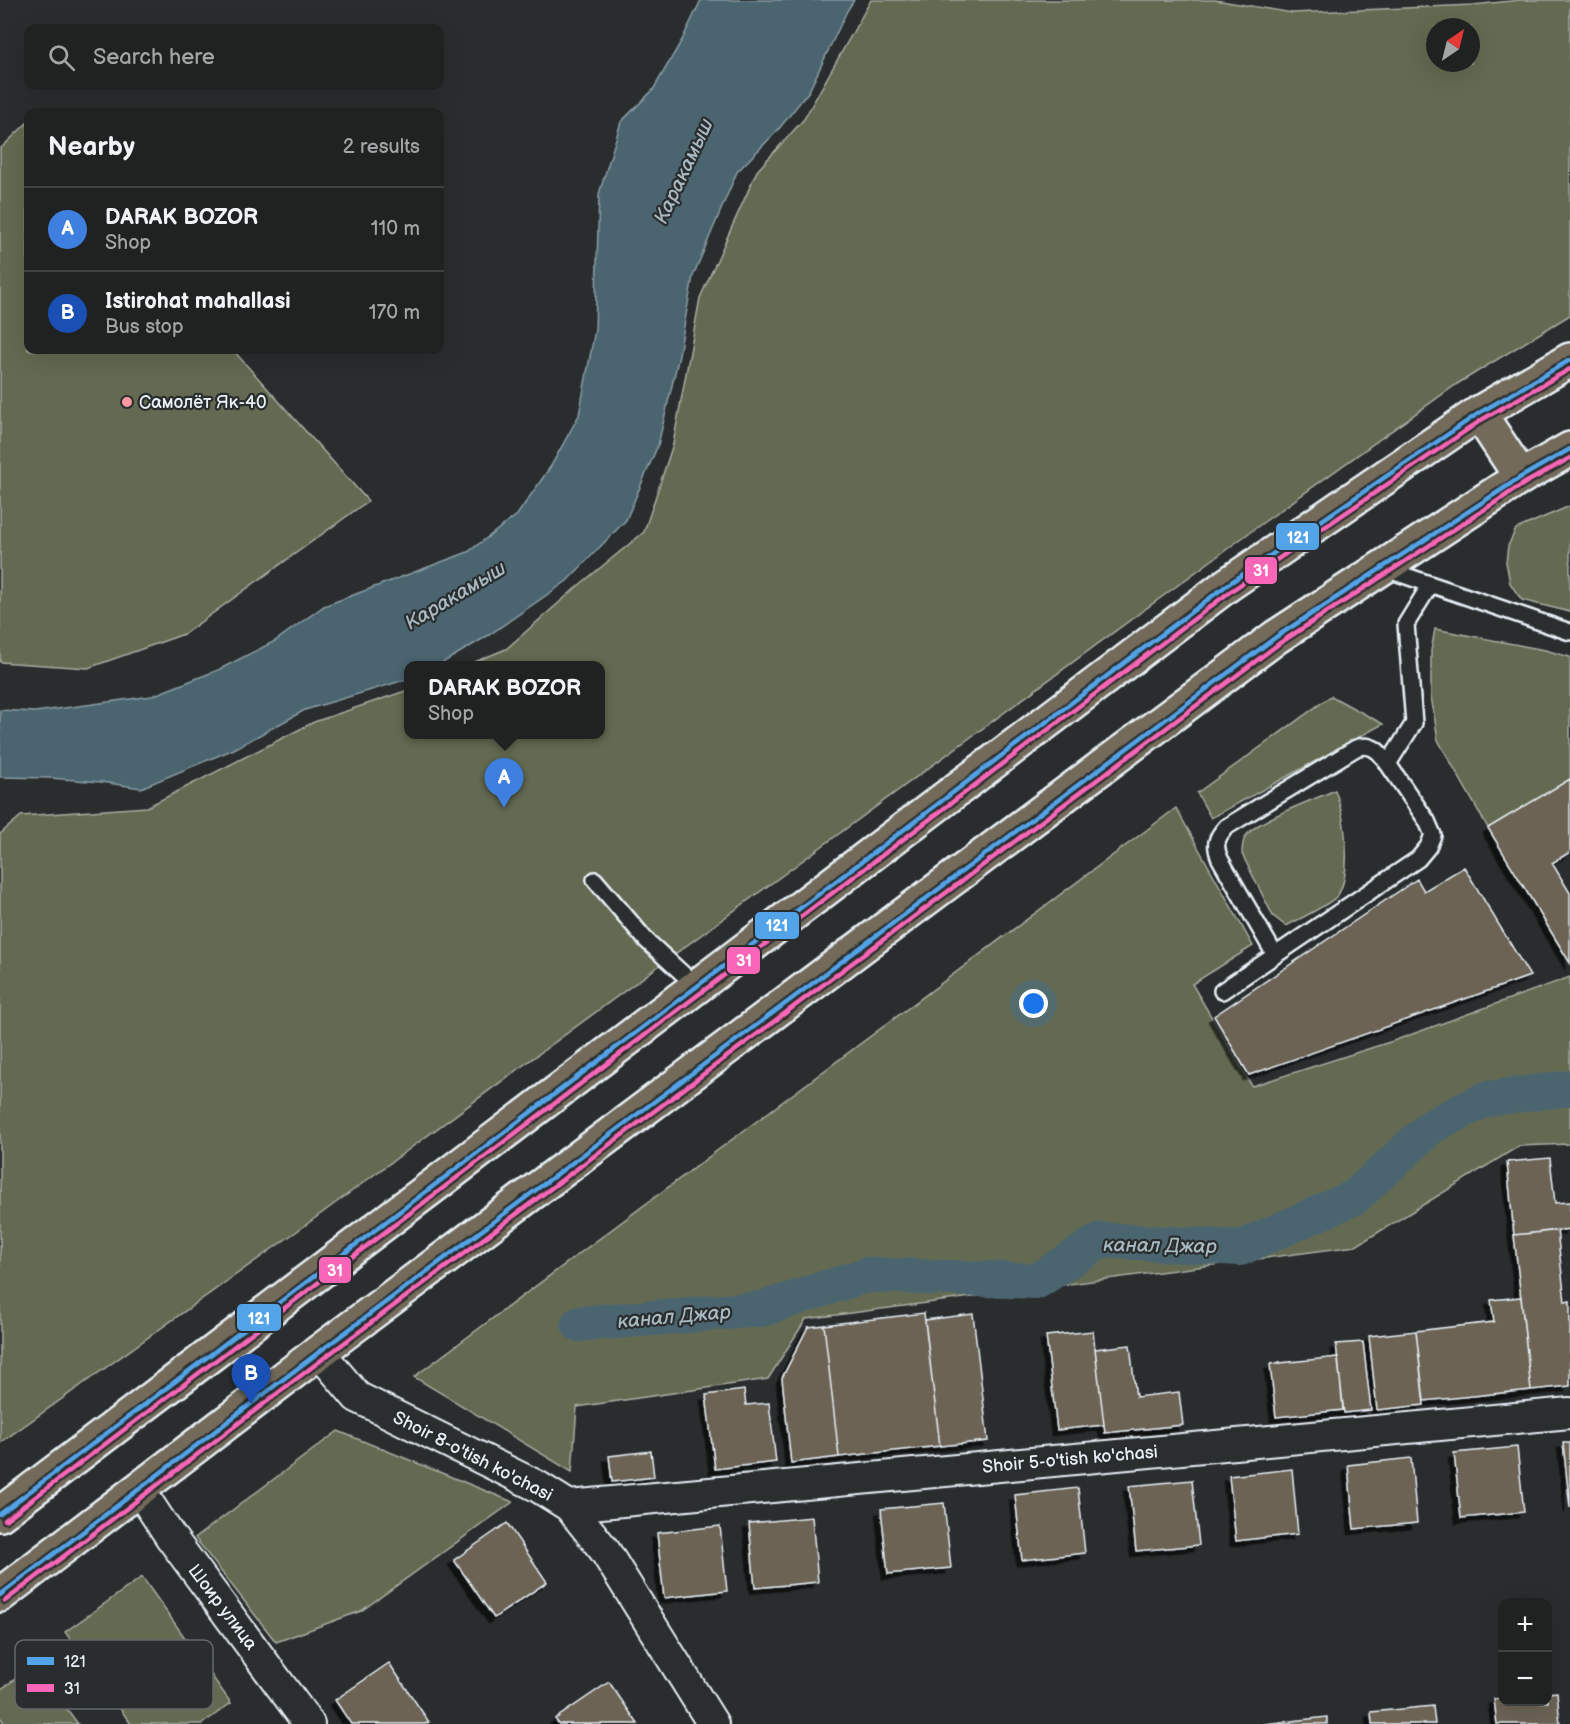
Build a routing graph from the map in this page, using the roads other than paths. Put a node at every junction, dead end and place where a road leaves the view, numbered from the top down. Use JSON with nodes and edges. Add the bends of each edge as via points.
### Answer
{"nodes":[{"id":1,"x":1570,"y":360,"type":"edge"},
{"id":2,"x":1479,"y":414,"type":"junction"},
{"id":3,"x":1570,"y":449,"type":"edge"},
{"id":4,"x":1570,"y":464,"type":"edge"},
{"id":5,"x":1521,"y":477,"type":"junction"},
{"id":6,"x":1380,"y":567,"type":"junction"},
{"id":7,"x":1430,"y":585,"type":"junction"},
{"id":8,"x":1570,"y":632,"type":"edge"},
{"id":9,"x":1388,"y":764,"type":"junction"},
{"id":10,"x":595,"y":880,"type":"dead end"},
{"id":11,"x":1275,"y":955,"type":"junction"},
{"id":12,"x":696,"y":986,"type":"junction"},
{"id":13,"x":1222,"y":991,"type":"dead end"},
{"id":14,"x":319,"y":1352,"type":"junction"},
{"id":15,"x":1570,"y":1413,"type":"edge"},
{"id":16,"x":139,"y":1489,"type":"junction"},
{"id":17,"x":569,"y":1506,"type":"junction"},
{"id":18,"x":0,"y":1514,"type":"edge"},
{"id":19,"x":0,"y":1595,"type":"edge"},
{"id":20,"x":309,"y":1724,"type":"edge"},
{"id":21,"x":713,"y":1724,"type":"edge"}],
"edges":[{"from":1,"to":2,"type":"highway"},
{"from":2,"to":5,"type":"highway"},
{"from":2,"to":12,"type":"highway","via":[[1227,585]]},
{"from":3,"to":5,"type":"highway"},
{"from":4,"to":5,"type":"lane"},
{"from":5,"to":6,"type":"highway"},
{"from":6,"to":7,"type":"lane"},
{"from":6,"to":14,"type":"highway","via":[[1275,637]]},
{"from":7,"to":8,"type":"lane"},
{"from":7,"to":9,"type":"lane","via":[[1407,624],[1414,723]]},
{"from":9,"to":11,"type":"lane","via":[[1427,821],[1433,835],[1428,848],[1418,859]]},
{"from":9,"to":11,"type":"lane","via":[[1373,747],[1356,748],[1218,835],[1215,848],[1220,859]]},
{"from":10,"to":12,"type":"lane","via":[[646,940]]},
{"from":11,"to":13,"type":"lane"},
{"from":12,"to":18,"type":"highway"},
{"from":14,"to":16,"type":"highway"},
{"from":14,"to":17,"type":"street","name":"Shoir 8-o'tish ko'chasi","via":[[357,1397],[537,1486]]},
{"from":15,"to":17,"type":"street","name":"Shoir 5-o'tish ko'chasi"},
{"from":16,"to":19,"type":"highway"},
{"from":16,"to":20,"type":"street","name":"Шоир улица"},
{"from":17,"to":21,"type":"street","name":"Shoir 8-o'tish ko'chasi","via":[[605,1551]]}]}
